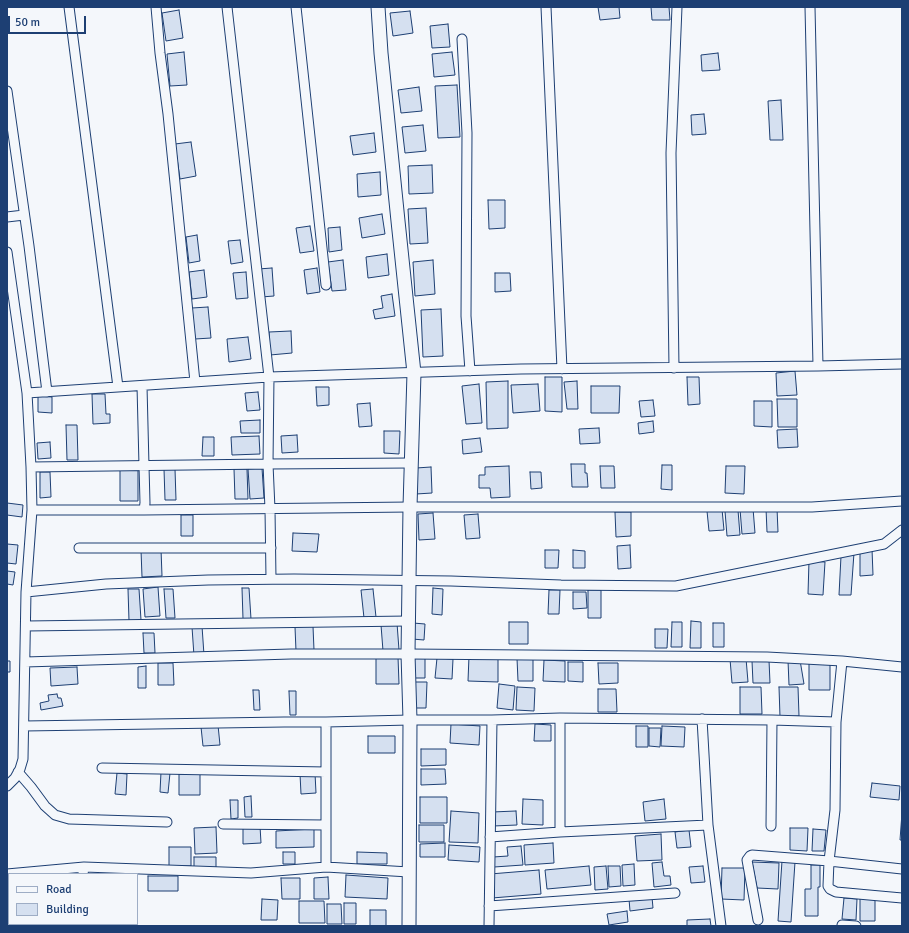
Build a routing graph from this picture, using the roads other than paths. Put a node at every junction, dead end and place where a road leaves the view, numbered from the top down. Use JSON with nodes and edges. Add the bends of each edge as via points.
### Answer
{"nodes":[{"id":1,"x":69,"y":7,"type":"edge"},
{"id":2,"x":156,"y":7,"type":"edge"},
{"id":3,"x":227,"y":7,"type":"edge"},
{"id":4,"x":296,"y":7,"type":"edge"},
{"id":5,"x":378,"y":7,"type":"edge"},
{"id":6,"x":546,"y":7,"type":"edge"},
{"id":7,"x":677,"y":7,"type":"edge"},
{"id":8,"x":810,"y":7,"type":"edge"},
{"id":9,"x":462,"y":40,"type":"dead end"},
{"id":10,"x":7,"y":91,"type":"edge"},
{"id":11,"x":24,"y":214,"type":"junction"},
{"id":12,"x":7,"y":217,"type":"edge"},
{"id":13,"x":7,"y":252,"type":"edge"},
{"id":14,"x":326,"y":285,"type":"dead end"},
{"id":15,"x":902,"y":364,"type":"edge"},
{"id":16,"x":818,"y":366,"type":"junction"},
{"id":17,"x":674,"y":368,"type":"junction"},
{"id":18,"x":562,"y":369,"type":"junction"},
{"id":19,"x":470,"y":371,"type":"junction"},
{"id":20,"x":414,"y":373,"type":"junction"},
{"id":21,"x":269,"y":377,"type":"junction"},
{"id":22,"x":195,"y":382,"type":"junction"},
{"id":23,"x":142,"y":386,"type":"junction"},
{"id":24,"x":118,"y":387,"type":"junction"},
{"id":25,"x":47,"y":392,"type":"junction"},
{"id":26,"x":27,"y":393,"type":"junction"},
{"id":27,"x":411,"y":463,"type":"junction"},
{"id":28,"x":268,"y":464,"type":"junction"},
{"id":29,"x":144,"y":466,"type":"junction"},
{"id":30,"x":31,"y":467,"type":"junction"},
{"id":31,"x":902,"y":501,"type":"edge"},
{"id":32,"x":410,"y":507,"type":"junction"},
{"id":33,"x":270,"y":509,"type":"junction"},
{"id":34,"x":32,"y":510,"type":"junction"},
{"id":35,"x":144,"y":510,"type":"junction"},
{"id":36,"x":902,"y":530,"type":"edge"},
{"id":37,"x":80,"y":548,"type":"dead end"},
{"id":38,"x":271,"y":548,"type":"junction"},
{"id":39,"x":270,"y":579,"type":"junction"},
{"id":40,"x":410,"y":581,"type":"junction"},
{"id":41,"x":26,"y":592,"type":"junction"},
{"id":42,"x":409,"y":621,"type":"junction"},
{"id":43,"x":26,"y":626,"type":"junction"},
{"id":44,"x":408,"y":654,"type":"junction"},
{"id":45,"x":842,"y":661,"type":"junction"},
{"id":46,"x":25,"y":662,"type":"junction"},
{"id":47,"x":902,"y":667,"type":"edge"},
{"id":48,"x":560,"y":718,"type":"junction"},
{"id":49,"x":702,"y":719,"type":"junction"},
{"id":50,"x":410,"y":720,"type":"junction"},
{"id":51,"x":492,"y":720,"type":"junction"},
{"id":52,"x":772,"y":720,"type":"junction"},
{"id":53,"x":326,"y":722,"type":"junction"},
{"id":54,"x":836,"y":722,"type":"junction"},
{"id":55,"x":24,"y":726,"type":"junction"},
{"id":56,"x":102,"y":768,"type":"dead end"},
{"id":57,"x":18,"y":772,"type":"junction"},
{"id":58,"x":326,"y":772,"type":"junction"},
{"id":59,"x":7,"y":786,"type":"edge"},
{"id":60,"x":168,"y":822,"type":"dead end"},
{"id":61,"x":223,"y":824,"type":"dead end"},
{"id":62,"x":325,"y":825,"type":"junction"},
{"id":63,"x":708,"y":825,"type":"junction"},
{"id":64,"x":771,"y":826,"type":"dead end"},
{"id":65,"x":560,"y":832,"type":"junction"},
{"id":66,"x":490,"y":836,"type":"junction"},
{"id":67,"x":829,"y":861,"type":"junction"},
{"id":68,"x":326,"y":867,"type":"junction"},
{"id":69,"x":902,"y":869,"type":"edge"},
{"id":70,"x":83,"y":871,"type":"edge"},
{"id":71,"x":409,"y":872,"type":"junction"},
{"id":72,"x":32,"y":873,"type":"edge"},
{"id":73,"x":7,"y":874,"type":"edge"},
{"id":74,"x":7,"y":878,"type":"edge"},
{"id":75,"x":675,"y":893,"type":"dead end"},
{"id":76,"x":902,"y":898,"type":"edge"},
{"id":77,"x":489,"y":906,"type":"junction"},
{"id":78,"x":758,"y":920,"type":"dead end"},
{"id":79,"x":842,"y":925,"type":"edge"},
{"id":80,"x":408,"y":926,"type":"edge"},
{"id":81,"x":489,"y":926,"type":"edge"},
{"id":82,"x":722,"y":926,"type":"edge"},
{"id":83,"x":856,"y":926,"type":"edge"}],
"edges":[{"from":1,"to":24,"type":"street"},
{"from":2,"to":22,"type":"street"},
{"from":3,"to":21,"type":"street"},
{"from":4,"to":14,"type":"street"},
{"from":5,"to":20,"type":"street"},
{"from":6,"to":18,"type":"street"},
{"from":7,"to":17,"type":"street","via":[[671,153]]},
{"from":8,"to":16,"type":"street"},
{"from":9,"to":19,"type":"street","via":[[467,133],[466,316]]},
{"from":10,"to":11,"type":"street"},
{"from":11,"to":12,"type":"street"},
{"from":11,"to":25,"type":"street"},
{"from":13,"to":26,"type":"street"},
{"from":15,"to":16,"type":"street"},
{"from":16,"to":17,"type":"street"},
{"from":17,"to":18,"type":"street"},
{"from":18,"to":19,"type":"street"},
{"from":19,"to":20,"type":"street"},
{"from":20,"to":21,"type":"street"},
{"from":20,"to":27,"type":"street"},
{"from":21,"to":22,"type":"street"},
{"from":21,"to":28,"type":"street"},
{"from":22,"to":23,"type":"street"},
{"from":23,"to":24,"type":"street"},
{"from":23,"to":29,"type":"street"},
{"from":24,"to":25,"type":"street"},
{"from":25,"to":26,"type":"street"},
{"from":26,"to":30,"type":"street"},
{"from":27,"to":28,"type":"street"},
{"from":27,"to":32,"type":"street"},
{"from":28,"to":29,"type":"street"},
{"from":28,"to":33,"type":"street"},
{"from":29,"to":30,"type":"street"},
{"from":29,"to":35,"type":"street"},
{"from":30,"to":34,"type":"street"},
{"from":31,"to":32,"type":"street","via":[[812,507]]},
{"from":32,"to":33,"type":"street"},
{"from":32,"to":40,"type":"street"},
{"from":33,"to":35,"type":"street"},
{"from":33,"to":38,"type":"street"},
{"from":34,"to":35,"type":"street"},
{"from":34,"to":41,"type":"street"},
{"from":36,"to":40,"type":"street","via":[[884,544],[676,586]]},
{"from":37,"to":38,"type":"street"},
{"from":38,"to":39,"type":"street"},
{"from":39,"to":40,"type":"street"},
{"from":39,"to":41,"type":"street","via":[[106,584]]},
{"from":40,"to":42,"type":"street"},
{"from":41,"to":43,"type":"street"},
{"from":42,"to":43,"type":"street"},
{"from":42,"to":44,"type":"street"},
{"from":43,"to":46,"type":"street"},
{"from":44,"to":45,"type":"street","via":[[767,657]]},
{"from":44,"to":46,"type":"street"},
{"from":44,"to":50,"type":"street"},
{"from":45,"to":47,"type":"street"},
{"from":45,"to":54,"type":"street"},
{"from":46,"to":55,"type":"street"},
{"from":48,"to":49,"type":"street"},
{"from":48,"to":51,"type":"street"},
{"from":48,"to":65,"type":"street"},
{"from":49,"to":52,"type":"street"},
{"from":49,"to":63,"type":"street"},
{"from":50,"to":51,"type":"street"},
{"from":50,"to":53,"type":"street"},
{"from":50,"to":71,"type":"street"},
{"from":51,"to":66,"type":"street"},
{"from":52,"to":54,"type":"street"},
{"from":52,"to":64,"type":"street"},
{"from":53,"to":55,"type":"street"},
{"from":53,"to":58,"type":"street"},
{"from":54,"to":67,"type":"street","via":[[835,810]]},
{"from":55,"to":57,"type":"street","via":[[23,758]]},
{"from":56,"to":58,"type":"street"},
{"from":57,"to":59,"type":"street"},
{"from":57,"to":60,"type":"street","via":[[55,815],[69,819]]},
{"from":58,"to":62,"type":"street"},
{"from":61,"to":62,"type":"street"},
{"from":62,"to":68,"type":"street"},
{"from":63,"to":65,"type":"street"},
{"from":63,"to":82,"type":"street"},
{"from":65,"to":66,"type":"street"},
{"from":66,"to":77,"type":"street"},
{"from":67,"to":69,"type":"street"},
{"from":67,"to":76,"type":"street","via":[[828,886],[832,891]]},
{"from":67,"to":78,"type":"street","via":[[752,855],[749,857],[747,860]]},
{"from":68,"to":70,"type":"street","via":[[251,873]]},
{"from":68,"to":71,"type":"street"},
{"from":70,"to":72,"type":"street"},
{"from":71,"to":80,"type":"street"},
{"from":73,"to":74,"type":"street"},
{"from":75,"to":77,"type":"street"},
{"from":77,"to":81,"type":"street"},
{"from":79,"to":83,"type":"street"}]}
